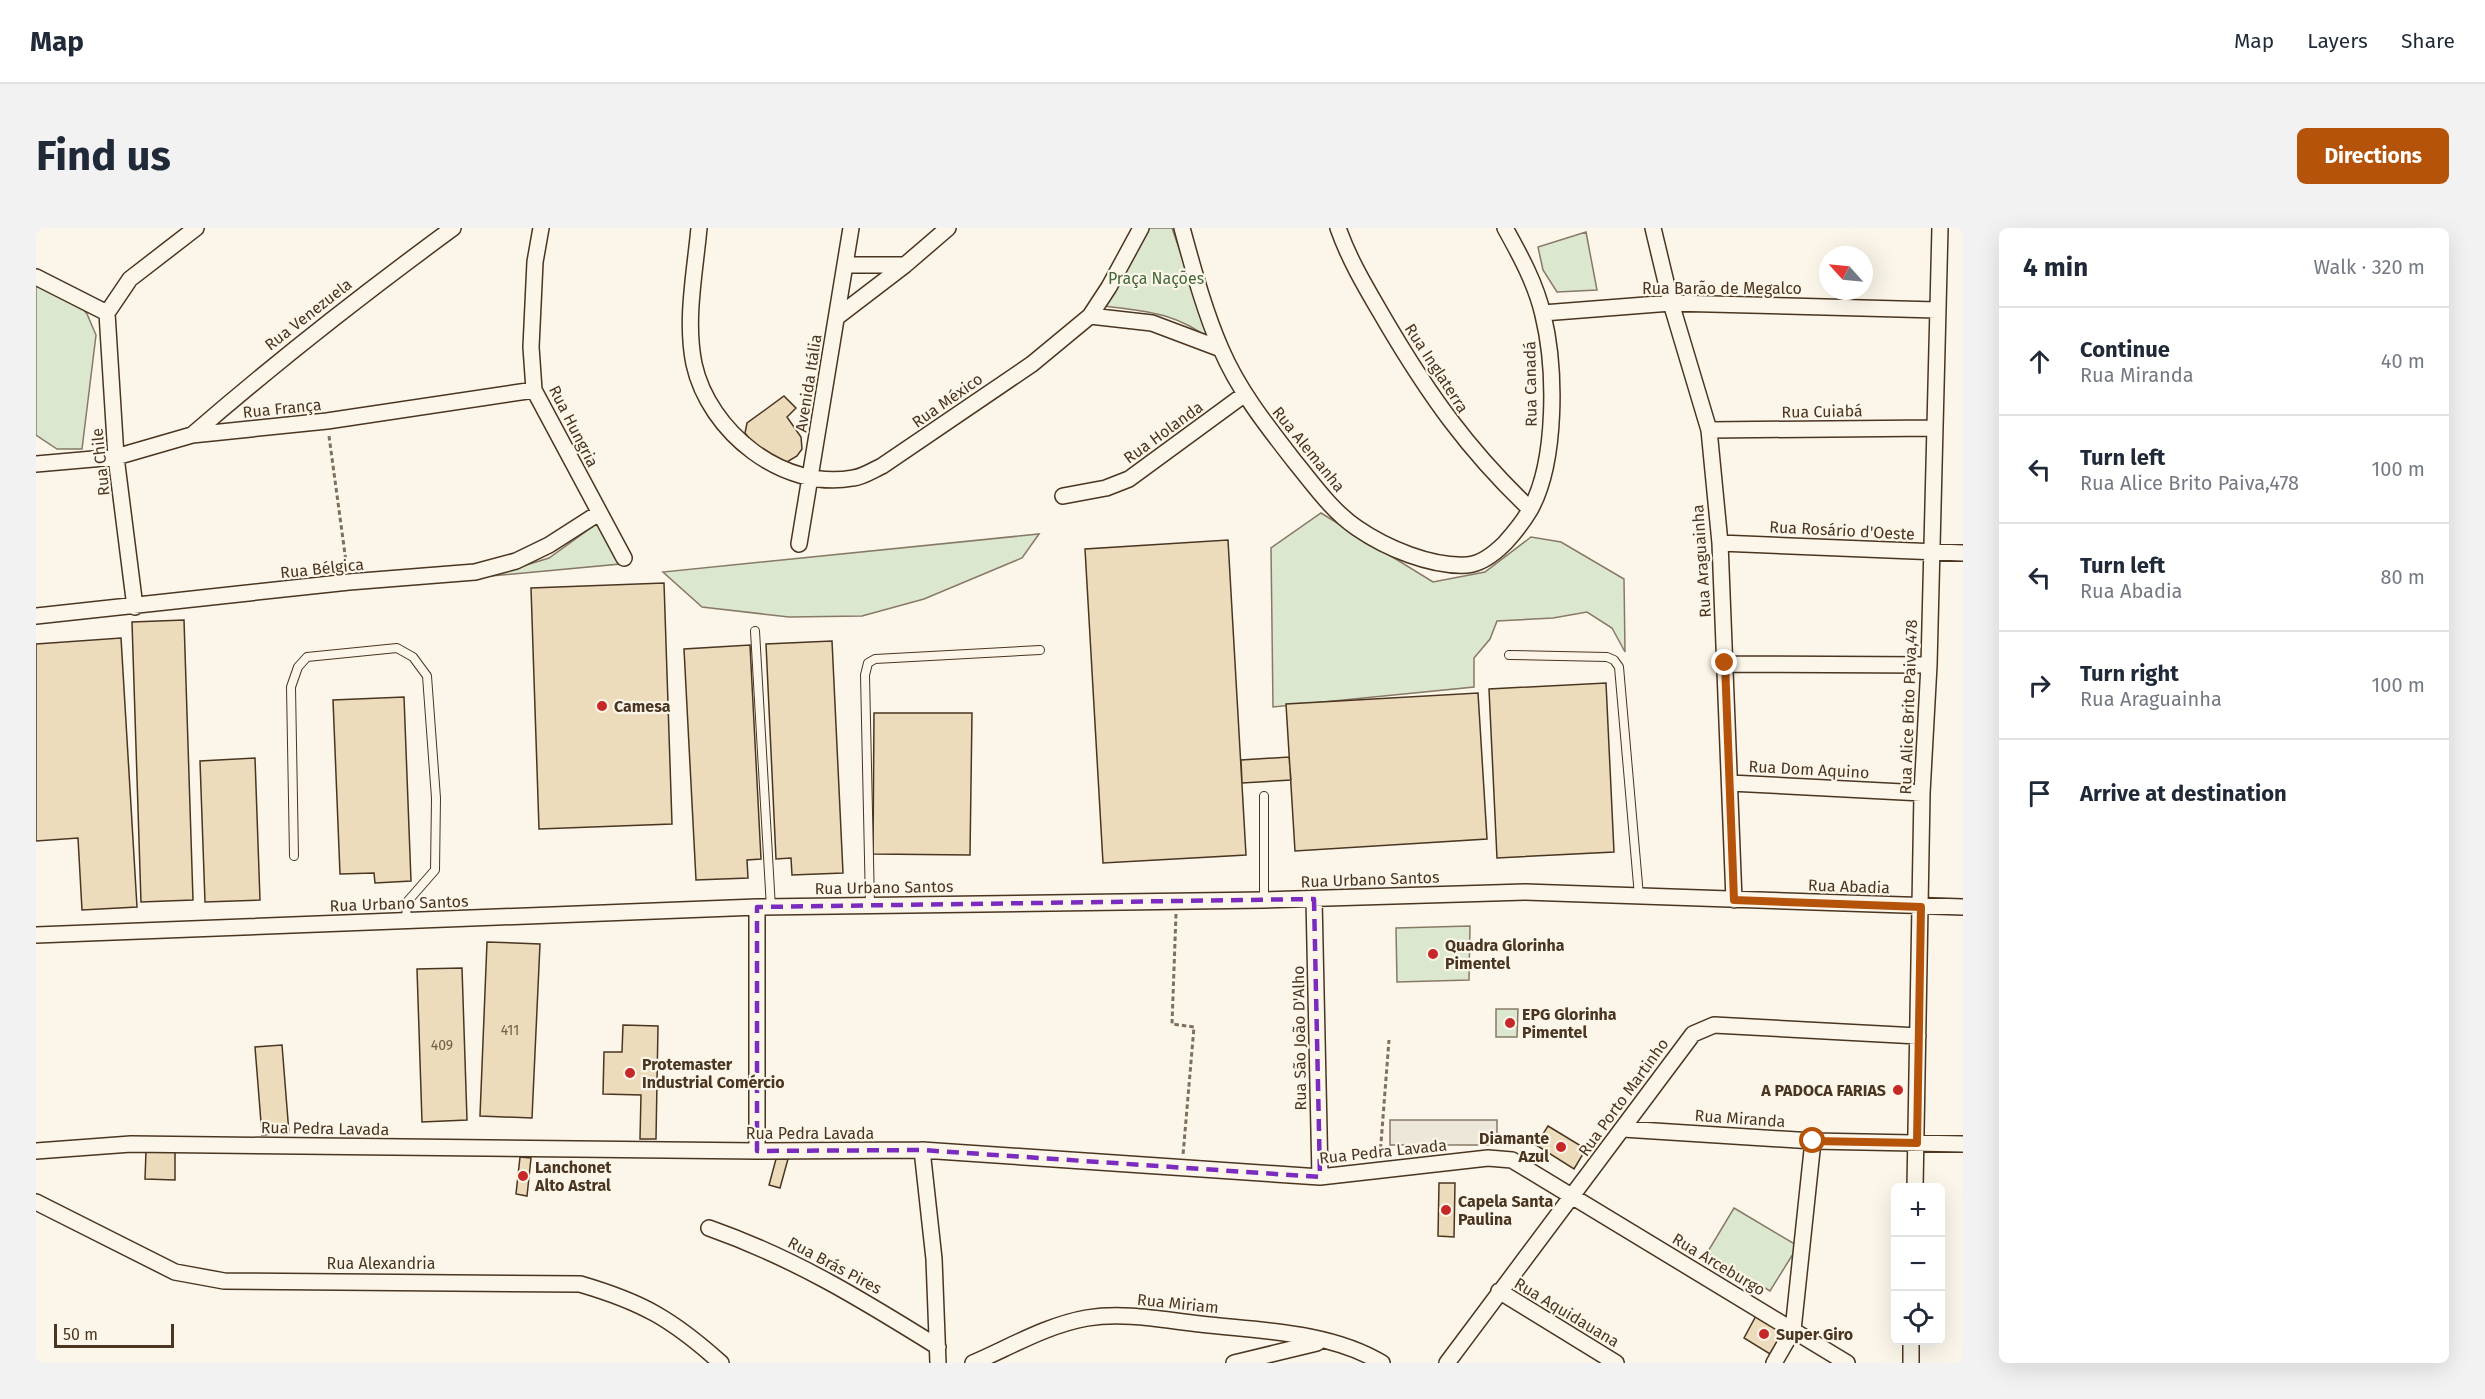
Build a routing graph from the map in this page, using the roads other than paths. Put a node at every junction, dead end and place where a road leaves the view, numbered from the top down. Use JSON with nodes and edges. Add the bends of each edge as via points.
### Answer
{"nodes":[{"id":1,"x":196,"y":228,"type":"edge"},
{"id":2,"x":453,"y":228,"type":"edge"},
{"id":3,"x":542,"y":228,"type":"edge"},
{"id":4,"x":699,"y":228,"type":"edge"},
{"id":5,"x":851,"y":228,"type":"edge"},
{"id":6,"x":948,"y":228,"type":"edge"},
{"id":7,"x":1141,"y":228,"type":"edge"},
{"id":8,"x":1182,"y":228,"type":"edge"},
{"id":9,"x":1338,"y":228,"type":"edge"},
{"id":10,"x":1505,"y":228,"type":"edge"},
{"id":11,"x":1653,"y":228,"type":"edge"},
{"id":12,"x":1940,"y":228,"type":"edge"},
{"id":13,"x":846,"y":265,"type":"junction"},
{"id":14,"x":905,"y":265,"type":"junction"},
{"id":15,"x":36,"y":277,"type":"edge"},
{"id":16,"x":1671,"y":303,"type":"junction"},
{"id":17,"x":1937,"y":310,"type":"junction"},
{"id":18,"x":107,"y":313,"type":"junction"},
{"id":19,"x":1543,"y":313,"type":"junction"},
{"id":20,"x":1090,"y":316,"type":"junction"},
{"id":21,"x":837,"y":317,"type":"junction"},
{"id":22,"x":1221,"y":349,"type":"junction"},
{"id":23,"x":534,"y":390,"type":"junction"},
{"id":24,"x":1245,"y":394,"type":"junction"},
{"id":25,"x":1935,"y":428,"type":"junction"},
{"id":26,"x":1709,"y":430,"type":"junction"},
{"id":27,"x":192,"y":435,"type":"junction"},
{"id":28,"x":116,"y":458,"type":"junction"},
{"id":29,"x":36,"y":464,"type":"edge"},
{"id":30,"x":811,"y":478,"type":"junction"},
{"id":31,"x":1062,"y":496,"type":"dead end"},
{"id":32,"x":1530,"y":509,"type":"junction"},
{"id":33,"x":599,"y":513,"type":"junction"},
{"id":34,"x":1720,"y":543,"type":"junction"},
{"id":35,"x":799,"y":544,"type":"dead end"},
{"id":36,"x":1931,"y":552,"type":"junction"},
{"id":37,"x":1963,"y":553,"type":"edge"},
{"id":38,"x":624,"y":558,"type":"dead end"},
{"id":39,"x":135,"y":607,"type":"junction"},
{"id":40,"x":36,"y":616,"type":"edge"},
{"id":41,"x":755,"y":631,"type":"dead end"},
{"id":42,"x":1040,"y":650,"type":"dead end"},
{"id":43,"x":1509,"y":655,"type":"dead end"},
{"id":44,"x":1725,"y":663,"type":"junction"},
{"id":45,"x":1929,"y":665,"type":"junction"},
{"id":46,"x":1730,"y":783,"type":"junction"},
{"id":47,"x":1922,"y":793,"type":"junction"},
{"id":48,"x":1264,"y":796,"type":"dead end"},
{"id":49,"x":294,"y":856,"type":"dead end"},
{"id":50,"x":1639,"y":896,"type":"junction"},
{"id":51,"x":1314,"y":899,"type":"junction"},
{"id":52,"x":1264,"y":900,"type":"junction"},
{"id":53,"x":1734,"y":900,"type":"junction"},
{"id":54,"x":870,"y":904,"type":"junction"},
{"id":55,"x":1921,"y":907,"type":"junction"},
{"id":56,"x":764,"y":908,"type":"junction"},
{"id":57,"x":1963,"y":908,"type":"edge"},
{"id":58,"x":406,"y":921,"type":"junction"},
{"id":59,"x":36,"y":935,"type":"edge"},
{"id":60,"x":1918,"y":1036,"type":"junction"},
{"id":61,"x":1623,"y":1129,"type":"junction"},
{"id":62,"x":1813,"y":1141,"type":"junction"},
{"id":63,"x":1917,"y":1143,"type":"junction"},
{"id":64,"x":1963,"y":1144,"type":"edge"},
{"id":65,"x":922,"y":1150,"type":"junction"},
{"id":66,"x":36,"y":1151,"type":"edge"},
{"id":67,"x":757,"y":1151,"type":"junction"},
{"id":68,"x":1320,"y":1177,"type":"junction"},
{"id":69,"x":1916,"y":1183,"type":"edge"},
{"id":70,"x":1573,"y":1196,"type":"junction"},
{"id":71,"x":36,"y":1202,"type":"edge"},
{"id":72,"x":709,"y":1228,"type":"dead end"},
{"id":73,"x":1499,"y":1292,"type":"junction"},
{"id":74,"x":1793,"y":1330,"type":"junction"},
{"id":75,"x":1326,"y":1341,"type":"junction"},
{"id":76,"x":1911,"y":1345,"type":"edge"},
{"id":77,"x":938,"y":1347,"type":"junction"},
{"id":78,"x":721,"y":1363,"type":"edge"},
{"id":79,"x":938,"y":1363,"type":"edge"},
{"id":80,"x":973,"y":1363,"type":"edge"},
{"id":81,"x":1234,"y":1363,"type":"edge"},
{"id":82,"x":1382,"y":1363,"type":"edge"},
{"id":83,"x":1447,"y":1363,"type":"edge"},
{"id":84,"x":1616,"y":1363,"type":"edge"},
{"id":85,"x":1774,"y":1363,"type":"edge"},
{"id":86,"x":1847,"y":1363,"type":"edge"},
{"id":87,"x":1911,"y":1363,"type":"edge"}],
"edges":[{"from":1,"to":18,"type":"street","via":[[130,279]]},
{"from":2,"to":27,"type":"street","name":"Rua Venezuela","via":[[292,349]]},
{"from":3,"to":23,"type":"street","name":"Rua Hungria","via":[[535,262],[531,347]]},
{"from":4,"to":30,"type":"street","via":[[690,335],[695,366],[709,401],[730,430],[754,452],[783,471]]},
{"from":5,"to":13,"type":"street","name":"Avenida Itália"},
{"from":6,"to":14,"type":"street"},
{"from":7,"to":20,"type":"street","name":"Rua México"},
{"from":8,"to":22,"type":"street","name":"Rua Alemanha"},
{"from":9,"to":32,"type":"street","name":"Rua Inglaterra","via":[[1352,263],[1414,370],[1463,440]]},
{"from":10,"to":19,"type":"street","name":"Rua Canadá","via":[[1524,263]]},
{"from":11,"to":16,"type":"street","name":"Rua Araguainha"},
{"from":12,"to":17,"type":"street","name":"Rua Alice Brito Paiva,478"},
{"from":13,"to":14,"type":"street"},
{"from":13,"to":21,"type":"street","name":"Avenida Itália"},
{"from":14,"to":21,"type":"street"},
{"from":15,"to":18,"type":"street"},
{"from":16,"to":17,"type":"street","name":"Rua Barão de Megalco"},
{"from":16,"to":19,"type":"street","name":"Rua Barão de Megalco"},
{"from":16,"to":26,"type":"street","name":"Rua Araguainha"},
{"from":17,"to":25,"type":"street","name":"Rua Alice Brito Paiva,478"},
{"from":18,"to":28,"type":"street","name":"Rua Chile"},
{"from":19,"to":32,"type":"street","name":"Rua Canadá","via":[[1549,346],[1551,410],[1546,459]]},
{"from":20,"to":22,"type":"street","via":[[1152,323]]},
{"from":20,"to":30,"type":"street","name":"Rua México","via":[[1032,364],[882,466],[855,478]]},
{"from":21,"to":30,"type":"street","name":"Avenida Itália"},
{"from":22,"to":24,"type":"street","name":"Rua Alemanha"},
{"from":23,"to":27,"type":"street","name":"Rua França","via":[[327,422]]},
{"from":23,"to":33,"type":"street","name":"Rua Hungria"},
{"from":24,"to":31,"type":"street","name":"Rua Holanda","via":[[1129,479],[1106,488]]},
{"from":24,"to":32,"type":"street","name":"Rua Alemanha","via":[[1326,501],[1356,528],[1394,548],[1441,564],[1469,565],[1496,553]]},
{"from":25,"to":26,"type":"street","name":"Rua Cuiabá"},
{"from":25,"to":36,"type":"street","name":"Rua Alice Brito Paiva,478"},
{"from":26,"to":34,"type":"street","name":"Rua Araguainha"},
{"from":27,"to":28,"type":"street","name":"Rua França"},
{"from":28,"to":29,"type":"street","name":"Rua França"},
{"from":28,"to":39,"type":"street","name":"Rua Chile"},
{"from":30,"to":35,"type":"street","name":"Avenida Itália"},
{"from":33,"to":38,"type":"street","name":"Rua Hungria"},
{"from":33,"to":39,"type":"street","name":"Rua Bélgica","via":[[516,561],[475,572]]},
{"from":34,"to":36,"type":"street","name":"Rua Rosário d'Oeste"},
{"from":34,"to":44,"type":"street","name":"Rua Araguainha"},
{"from":36,"to":37,"type":"street","name":"Rua Rosário d'Oeste"},
{"from":36,"to":45,"type":"street","name":"Rua Alice Brito Paiva,478"},
{"from":39,"to":40,"type":"street","name":"Rua Bélgica"},
{"from":41,"to":56,"type":"lane"},
{"from":42,"to":54,"type":"lane","via":[[875,659],[868,663],[865,675]]},
{"from":43,"to":50,"type":"lane","via":[[1607,657],[1619,667]]},
{"from":44,"to":45,"type":"street"},
{"from":44,"to":46,"type":"street","name":"Rua Araguainha"},
{"from":45,"to":47,"type":"street","name":"Rua Alice Brito Paiva,478"},
{"from":46,"to":47,"type":"street","name":"Rua Dom Aquino"},
{"from":46,"to":53,"type":"street","name":"Rua Araguainha"},
{"from":47,"to":55,"type":"street","name":"Rua Alice Brito Paiva,478"},
{"from":48,"to":52,"type":"lane"},
{"from":49,"to":58,"type":"lane","via":[[290,714],[291,687],[298,667],[307,657],[397,648],[413,657],[427,676],[436,798],[435,870],[407,902]]},
{"from":50,"to":51,"type":"street","name":"Rua Urbano Santos","via":[[1525,892]]},
{"from":50,"to":53,"type":"street","name":"Rua Urbano Santos"},
{"from":51,"to":52,"type":"street","name":"Rua Urbano Santos"},
{"from":51,"to":68,"type":"street","name":"Rua São João D'Alho"},
{"from":52,"to":54,"type":"street","name":"Rua Urbano Santos"},
{"from":53,"to":55,"type":"street","name":"Rua Abadia"},
{"from":54,"to":56,"type":"street","name":"Rua Urbano Santos"},
{"from":55,"to":57,"type":"street","name":"Rua Abadia"},
{"from":55,"to":60,"type":"street","name":"Rua Alice Brito Paiva,478"},
{"from":56,"to":58,"type":"street","name":"Rua Urbano Santos"},
{"from":56,"to":67,"type":"street"},
{"from":58,"to":59,"type":"street","name":"Rua Urbano Santos"},
{"from":60,"to":61,"type":"street","name":"Rua Porto Martinho","via":[[1714,1025],[1693,1034],[1676,1052]]},
{"from":60,"to":63,"type":"street","name":"Rua Alice Brito Paiva,478"},
{"from":61,"to":62,"type":"street","name":"Rua Miranda"},
{"from":61,"to":70,"type":"street","name":"Rua Porto Martinho"},
{"from":62,"to":63,"type":"street","name":"Rua Miranda"},
{"from":62,"to":74,"type":"street"},
{"from":63,"to":64,"type":"street","name":"Rua Miranda"},
{"from":63,"to":69,"type":"street","name":"Rua Alice Brito Paiva,478"},
{"from":65,"to":67,"type":"street","name":"Rua Pedra Lavada"},
{"from":65,"to":68,"type":"street","name":"Rua Pedra Lavada"},
{"from":65,"to":77,"type":"street","via":[[934,1259]]},
{"from":66,"to":67,"type":"street","name":"Rua Pedra Lavada","via":[[131,1144]]},
{"from":68,"to":70,"type":"street","name":"Rua Pedra Lavada","via":[[1488,1158],[1512,1160]]},
{"from":70,"to":73,"type":"street","name":"Rua Porto Martinho"},
{"from":70,"to":74,"type":"street","name":"Rua Arceburgo"},
{"from":71,"to":78,"type":"street","name":"Rua Alexandria","via":[[174,1272],[224,1281],[580,1284],[624,1297],[659,1314]]},
{"from":72,"to":77,"type":"street","name":"Rua Brás Pires","via":[[806,1268]]},
{"from":73,"to":83,"type":"street","name":"Rua Porto Martinho"},
{"from":73,"to":84,"type":"street","name":"Rua Aquidauana"},
{"from":74,"to":85,"type":"street"},
{"from":74,"to":86,"type":"street","name":"Rua Arceburgo"},
{"from":75,"to":80,"type":"street","name":"Rua Miriam","via":[[1117,1316],[1087,1318],[1040,1332]]},
{"from":75,"to":81,"type":"street"},
{"from":75,"to":82,"type":"street","name":"Rua Miriam"},
{"from":76,"to":87,"type":"street"},
{"from":77,"to":79,"type":"street"}]}
